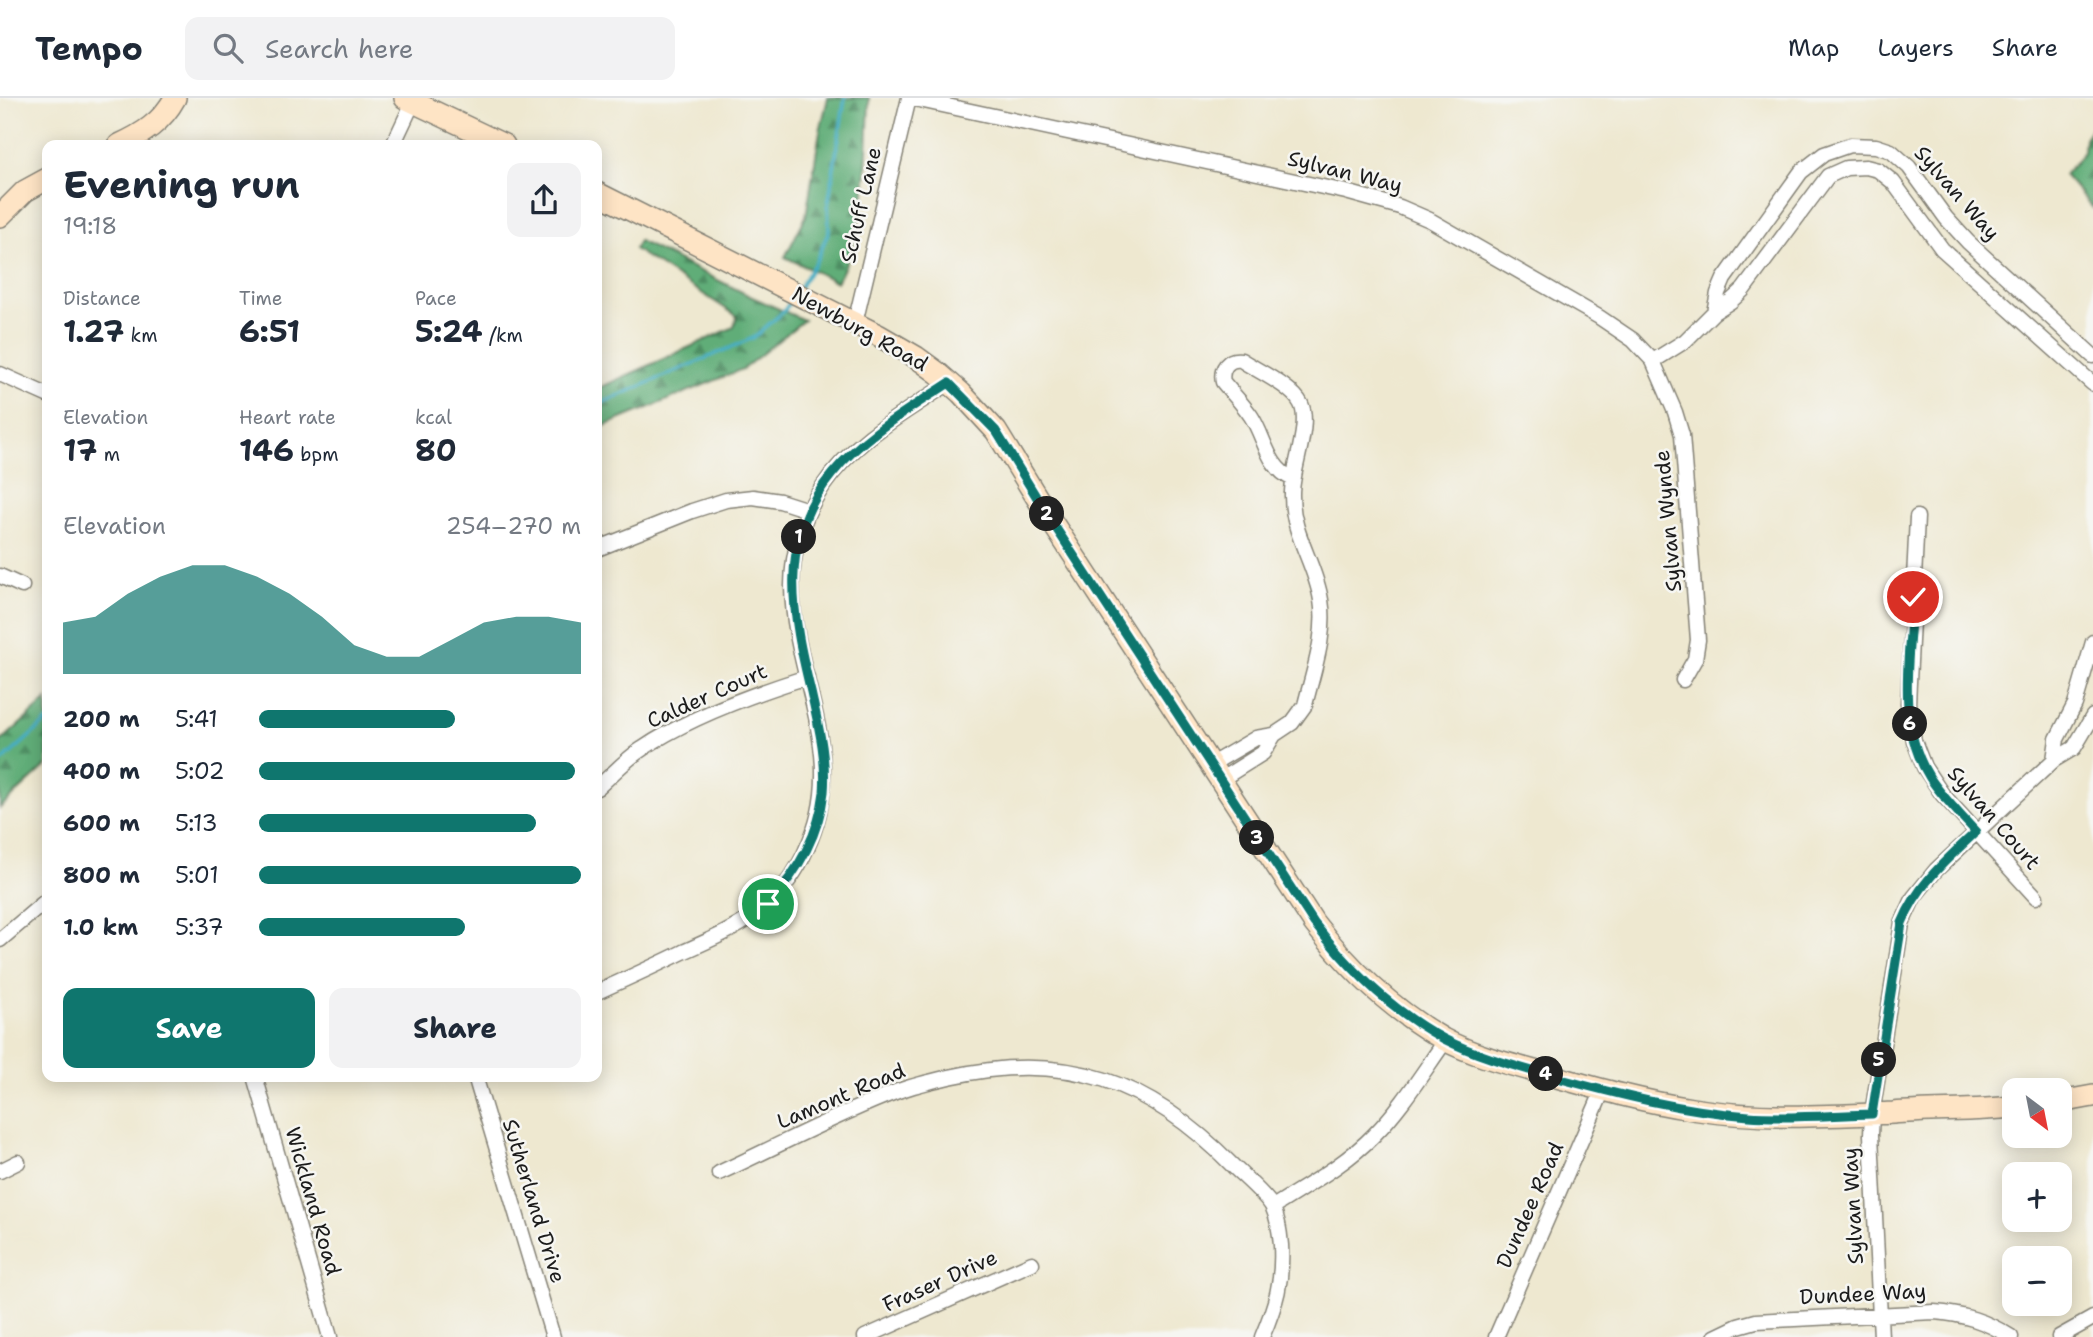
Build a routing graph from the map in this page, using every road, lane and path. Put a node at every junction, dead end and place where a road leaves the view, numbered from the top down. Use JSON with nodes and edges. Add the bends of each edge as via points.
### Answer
{"nodes":[{"id":1,"x":175,"y":98,"type":"edge"},
{"id":2,"x":909,"y":98,"type":"edge"},
{"id":3,"x":411,"y":99,"type":"edge"},
{"id":4,"x":128,"y":140,"type":"edge"},
{"id":5,"x":395,"y":140,"type":"edge"},
{"id":6,"x":494,"y":140,"type":"edge"},
{"id":7,"x":42,"y":181,"type":"edge"},
{"id":8,"x":1922,"y":184,"type":"junction"},
{"id":9,"x":602,"y":195,"type":"edge"},
{"id":10,"x":1905,"y":197,"type":"junction"},
{"id":11,"x":0,"y":216,"type":"edge"},
{"id":12,"x":1714,"y":312,"type":"junction"},
{"id":13,"x":855,"y":323,"type":"junction"},
{"id":14,"x":2093,"y":356,"type":"edge"},
{"id":15,"x":1653,"y":362,"type":"junction"},
{"id":16,"x":0,"y":374,"type":"edge"},
{"id":17,"x":949,"y":383,"type":"junction"},
{"id":18,"x":2093,"y":384,"type":"edge"},
{"id":19,"x":42,"y":393,"type":"edge"},
{"id":20,"x":1293,"y":479,"type":"junction"},
{"id":21,"x":808,"y":510,"type":"junction"},
{"id":22,"x":1917,"y":517,"type":"dead end"},
{"id":23,"x":602,"y":547,"type":"edge"},
{"id":24,"x":0,"y":576,"type":"edge"},
{"id":25,"x":22,"y":586,"type":"dead end"},
{"id":26,"x":2093,"y":642,"type":"edge"},
{"id":27,"x":807,"y":677,"type":"junction"},
{"id":28,"x":2088,"y":678,"type":"edge"},
{"id":29,"x":1684,"y":680,"type":"dead end"},
{"id":30,"x":2093,"y":716,"type":"edge"},
{"id":31,"x":2054,"y":760,"type":"junction"},
{"id":32,"x":1215,"y":773,"type":"junction"},
{"id":33,"x":602,"y":784,"type":"edge"},
{"id":34,"x":1976,"y":832,"type":"junction"},
{"id":35,"x":2036,"y":897,"type":"dead end"},
{"id":36,"x":42,"y":904,"type":"edge"},
{"id":37,"x":0,"y":940,"type":"edge"},
{"id":38,"x":602,"y":990,"type":"edge"},
{"id":39,"x":1446,"y":1040,"type":"junction"},
{"id":40,"x":257,"y":1082,"type":"edge"},
{"id":41,"x":477,"y":1082,"type":"edge"},
{"id":42,"x":1603,"y":1090,"type":"junction"},
{"id":43,"x":2093,"y":1096,"type":"edge"},
{"id":44,"x":2072,"y":1100,"type":"edge"},
{"id":45,"x":2002,"y":1108,"type":"edge"},
{"id":46,"x":1872,"y":1114,"type":"junction"},
{"id":47,"x":18,"y":1162,"type":"dead end"},
{"id":48,"x":0,"y":1171,"type":"edge"},
{"id":49,"x":719,"y":1173,"type":"dead end"},
{"id":50,"x":1273,"y":1207,"type":"junction"},
{"id":51,"x":1032,"y":1263,"type":"dead end"},
{"id":52,"x":1880,"y":1314,"type":"junction"},
{"id":53,"x":2093,"y":1318,"type":"edge"},
{"id":54,"x":330,"y":1337,"type":"edge"},
{"id":55,"x":553,"y":1337,"type":"edge"},
{"id":56,"x":865,"y":1337,"type":"edge"},
{"id":57,"x":1262,"y":1337,"type":"edge"},
{"id":58,"x":1496,"y":1337,"type":"edge"},
{"id":59,"x":1715,"y":1337,"type":"edge"},
{"id":60,"x":1881,"y":1337,"type":"edge"},
{"id":61,"x":2011,"y":1337,"type":"edge"},
{"id":62,"x":2059,"y":1337,"type":"edge"}],
"edges":[{"from":1,"to":4,"type":"main road","via":[[159,121]]},
{"from":2,"to":13,"type":"street","name":"Schuff Lane"},
{"from":2,"to":15,"type":"street","name":"Sylvan Way","via":[[1400,207],[1599,317],[1633,340]]},
{"from":3,"to":5,"type":"street"},
{"from":3,"to":6,"type":"main road"},
{"from":7,"to":11,"type":"main road"},
{"from":8,"to":10,"type":"street"},
{"from":8,"to":12,"type":"street","name":"Sylvan Way","via":[[1901,159],[1876,146],[1850,145],[1824,154],[1801,172],[1724,278]]},
{"from":8,"to":14,"type":"street","name":"Sylvan Way","via":[[1968,242]]},
{"from":9,"to":13,"type":"main road","name":"Newburg Road"},
{"from":10,"to":12,"type":"street","name":"Sylvan Way","via":[[1878,170],[1867,167],[1846,168],[1828,176],[1743,290]]},
{"from":10,"to":18,"type":"street","name":"Sylvan Way","via":[[1942,249]]},
{"from":12,"to":15,"type":"street","name":"Sylvan Way","via":[[1685,341]]},
{"from":13,"to":17,"type":"main road","name":"Newburg Road","via":[[916,356]]},
{"from":15,"to":29,"type":"street","name":"Sylvan Wynde","via":[[1682,435],[1698,640]]},
{"from":16,"to":19,"type":"street"},
{"from":17,"to":21,"type":"street","via":[[848,455]]},
{"from":17,"to":32,"type":"main road","name":"Newburg Road","via":[[996,431]]},
{"from":20,"to":20,"type":"street","via":[[1304,429],[1301,403],[1241,360],[1228,362],[1223,382],[1250,415],[1278,469]]},
{"from":20,"to":32,"type":"street","via":[[1298,537],[1321,598],[1323,616],[1305,705],[1263,753]]},
{"from":21,"to":23,"type":"street","via":[[753,497],[726,500]]},
{"from":21,"to":27,"type":"street","via":[[792,586]]},
{"from":22,"to":34,"type":"street","name":"Sylvan Court","via":[[1909,719],[1931,779]]},
{"from":24,"to":25,"type":"street"},
{"from":26,"to":28,"type":"street"},
{"from":27,"to":33,"type":"street","name":"Calder Court","via":[[669,732]]},
{"from":27,"to":38,"type":"street","via":[[823,752],[824,791],[817,824],[792,876],[768,904],[738,926]]},
{"from":28,"to":31,"type":"street","via":[[2057,739]]},
{"from":30,"to":31,"type":"street","name":"Sylvan Way","via":[[2074,748]]},
{"from":31,"to":34,"type":"street","name":"Sylvan Way"},
{"from":32,"to":39,"type":"main road","name":"Newburg Road","via":[[1342,958],[1382,997]]},
{"from":34,"to":35,"type":"street","name":"Sylvan Court"},
{"from":34,"to":46,"type":"street","name":"Sylvan Way","via":[[1920,887],[1902,923]]},
{"from":36,"to":37,"type":"street"},
{"from":39,"to":42,"type":"main road","name":"Newburg Road","via":[[1519,1067]]},
{"from":39,"to":50,"type":"street","via":[[1374,1135],[1340,1164]]},
{"from":40,"to":54,"type":"street","name":"Wickland Road"},
{"from":41,"to":55,"type":"street","name":"Sutherland Drive"},
{"from":42,"to":46,"type":"main road","name":"Newburg Road","via":[[1693,1110],[1749,1116]]},
{"from":42,"to":58,"type":"street","name":"Dundee Road"},
{"from":43,"to":44,"type":"main road"},
{"from":45,"to":46,"type":"main road","name":"Newburg Road"},
{"from":46,"to":52,"type":"street","name":"Sylvan Way"},
{"from":47,"to":48,"type":"street"},
{"from":49,"to":50,"type":"street","name":"Lamont Road","via":[[899,1090],[972,1072],[1044,1068],[1104,1078],[1160,1105],[1221,1153]]},
{"from":50,"to":57,"type":"street","via":[[1282,1267],[1278,1295]]},
{"from":51,"to":56,"type":"street","name":"Fraser Drive"},
{"from":52,"to":59,"type":"street","name":"Dundee Way","via":[[1756,1321]]},
{"from":52,"to":60,"type":"street","name":"Sylvan Way"},
{"from":52,"to":61,"type":"street","name":"Dundee Way","via":[[1962,1315]]},
{"from":53,"to":62,"type":"street"}]}
